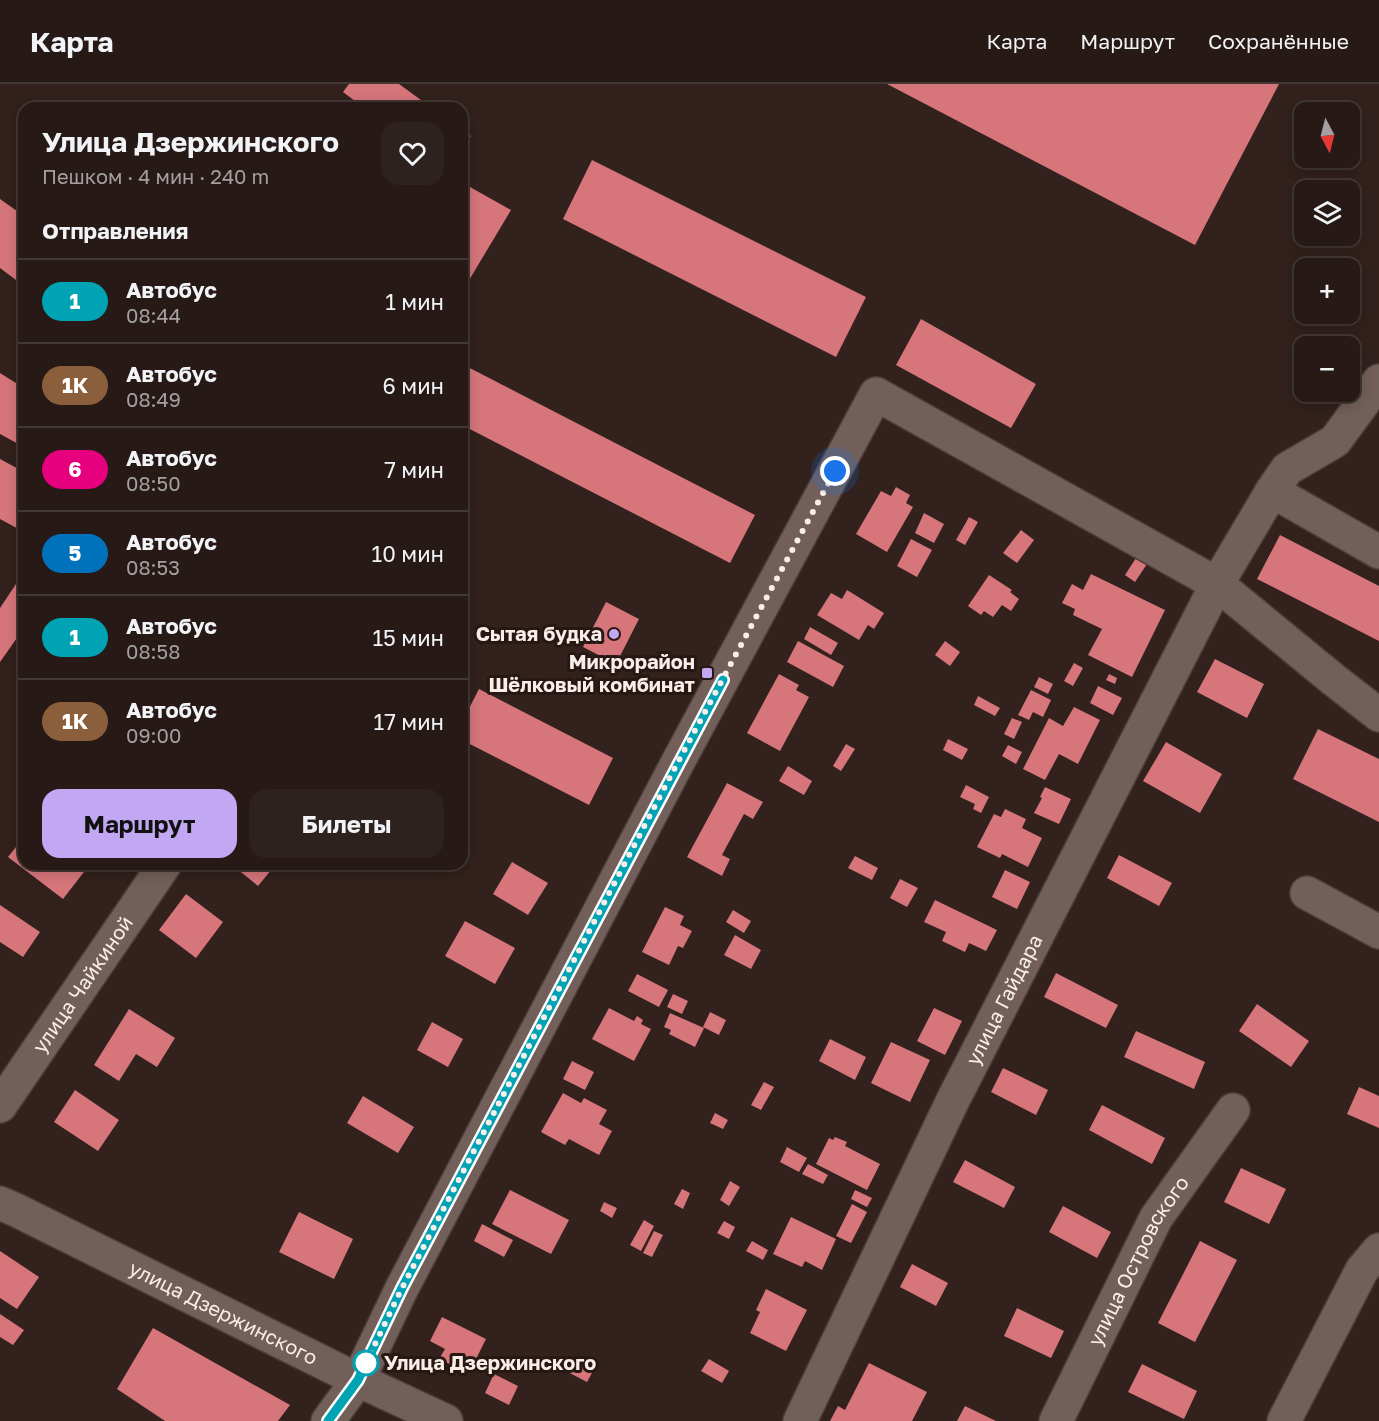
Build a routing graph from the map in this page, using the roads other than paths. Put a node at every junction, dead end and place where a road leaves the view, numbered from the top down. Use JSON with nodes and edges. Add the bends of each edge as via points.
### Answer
{"nodes":[{"id":1,"x":1379,"y":381,"type":"edge"},
{"id":2,"x":1272,"y":491,"type":"junction"},
{"id":3,"x":1379,"y":552,"type":"edge"},
{"id":4,"x":1217,"y":584,"type":"junction"},
{"id":5,"x":1379,"y":715,"type":"edge"},
{"id":6,"x":161,"y":870,"type":"edge"},
{"id":7,"x":1307,"y":893,"type":"dead end"},
{"id":8,"x":1379,"y":932,"type":"edge"},
{"id":9,"x":0,"y":1106,"type":"edge"},
{"id":10,"x":1233,"y":1110,"type":"dead end"},
{"id":11,"x":0,"y":1203,"type":"edge"},
{"id":12,"x":1379,"y":1250,"type":"edge"},
{"id":13,"x":358,"y":1380,"type":"junction"},
{"id":14,"x":1295,"y":1414,"type":"edge"},
{"id":15,"x":328,"y":1421,"type":"edge"},
{"id":16,"x":446,"y":1421,"type":"edge"},
{"id":17,"x":800,"y":1421,"type":"edge"},
{"id":18,"x":1056,"y":1421,"type":"edge"}],
"edges":[{"from":1,"to":2,"type":"street","name":"улица Гайдара","via":[[1335,441],[1287,469]]},
{"from":2,"to":3,"type":"street"},
{"from":2,"to":4,"type":"street","name":"улица Гайдара"},
{"from":4,"to":5,"type":"street"},
{"from":4,"to":13,"type":"street","via":[[876,394],[402,1288]]},
{"from":4,"to":17,"type":"street","name":"улица Гайдара","via":[[953,1100]]},
{"from":6,"to":9,"type":"street","name":"улица Чайкиной"},
{"from":7,"to":8,"type":"street"},
{"from":10,"to":18,"type":"street","name":"улица Островского","via":[[1156,1218]]},
{"from":11,"to":13,"type":"street","name":"улица Дзержинского"},
{"from":12,"to":14,"type":"street","via":[[1362,1270]]},
{"from":13,"to":15,"type":"street"},
{"from":13,"to":16,"type":"street","name":"улица Дзержинского"}]}
